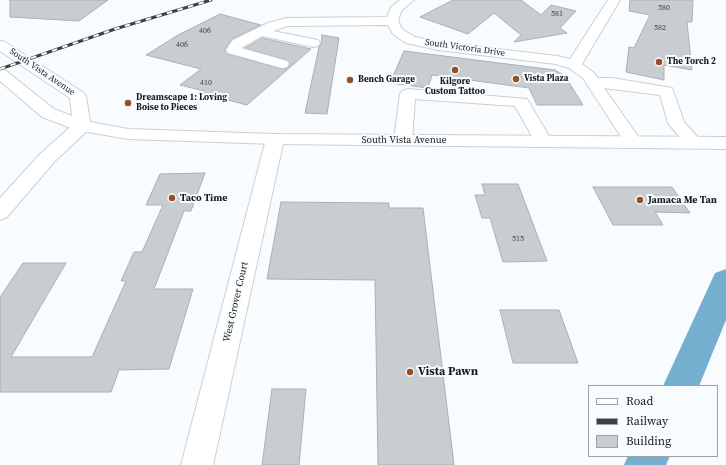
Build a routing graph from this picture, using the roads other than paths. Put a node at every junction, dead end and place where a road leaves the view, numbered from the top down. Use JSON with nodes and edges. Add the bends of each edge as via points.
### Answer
{"nodes":[{"id":1,"x":408,"y":0,"type":"edge"},
{"id":2,"x":614,"y":0,"type":"edge"},
{"id":3,"x":392,"y":20,"type":"junction"},
{"id":4,"x":261,"y":32,"type":"junction"},
{"id":5,"x":313,"y":43,"type":"dead end"},
{"id":6,"x":0,"y":45,"type":"edge"},
{"id":7,"x":282,"y":64,"type":"dead end"},
{"id":8,"x":574,"y":65,"type":"junction"},
{"id":9,"x":0,"y":73,"type":"edge"},
{"id":10,"x":594,"y":83,"type":"junction"},
{"id":11,"x":82,"y":126,"type":"junction"},
{"id":12,"x":275,"y":139,"type":"junction"},
{"id":13,"x":403,"y":140,"type":"junction"},
{"id":14,"x":543,"y":141,"type":"junction"},
{"id":15,"x":634,"y":142,"type":"junction"},
{"id":16,"x":693,"y":142,"type":"junction"},
{"id":17,"x":722,"y":143,"type":"edge"},
{"id":18,"x":0,"y":212,"type":"edge"},
{"id":19,"x":197,"y":465,"type":"edge"}],
"edges":[{"from":1,"to":3,"type":"street","via":[[395,9]]},
{"from":2,"to":8,"type":"street"},
{"from":3,"to":4,"type":"street","via":[[287,22]]},
{"from":3,"to":8,"type":"street","name":"South Victoria Drive","via":[[397,31],[411,40],[438,46],[557,60]]},
{"from":4,"to":5,"type":"street"},
{"from":4,"to":7,"type":"street","via":[[238,43],[233,50]]},
{"from":6,"to":11,"type":"street","name":"South Vista Avenue","via":[[78,96]]},
{"from":8,"to":10,"type":"street","name":"South Victoria Drive"},
{"from":9,"to":11,"type":"street","name":"South Vista Avenue","via":[[48,113]]},
{"from":10,"to":15,"type":"street","name":"South Victoria Drive"},
{"from":10,"to":16,"type":"street","via":[[667,91],[676,123]]},
{"from":11,"to":12,"type":"street","name":"South Vista Avenue","via":[[128,134]]},
{"from":11,"to":18,"type":"street","via":[[48,156]]},
{"from":12,"to":13,"type":"street","name":"South Vista Avenue"},
{"from":12,"to":19,"type":"street","name":"West Grover Court"},
{"from":13,"to":14,"type":"street","name":"South Vista Avenue"},
{"from":13,"to":14,"type":"street","via":[[408,94],[521,102]]},
{"from":14,"to":15,"type":"street","name":"South Vista Avenue"},
{"from":15,"to":16,"type":"street","name":"South Vista Avenue"},
{"from":16,"to":17,"type":"street","name":"South Vista Avenue"}]}
